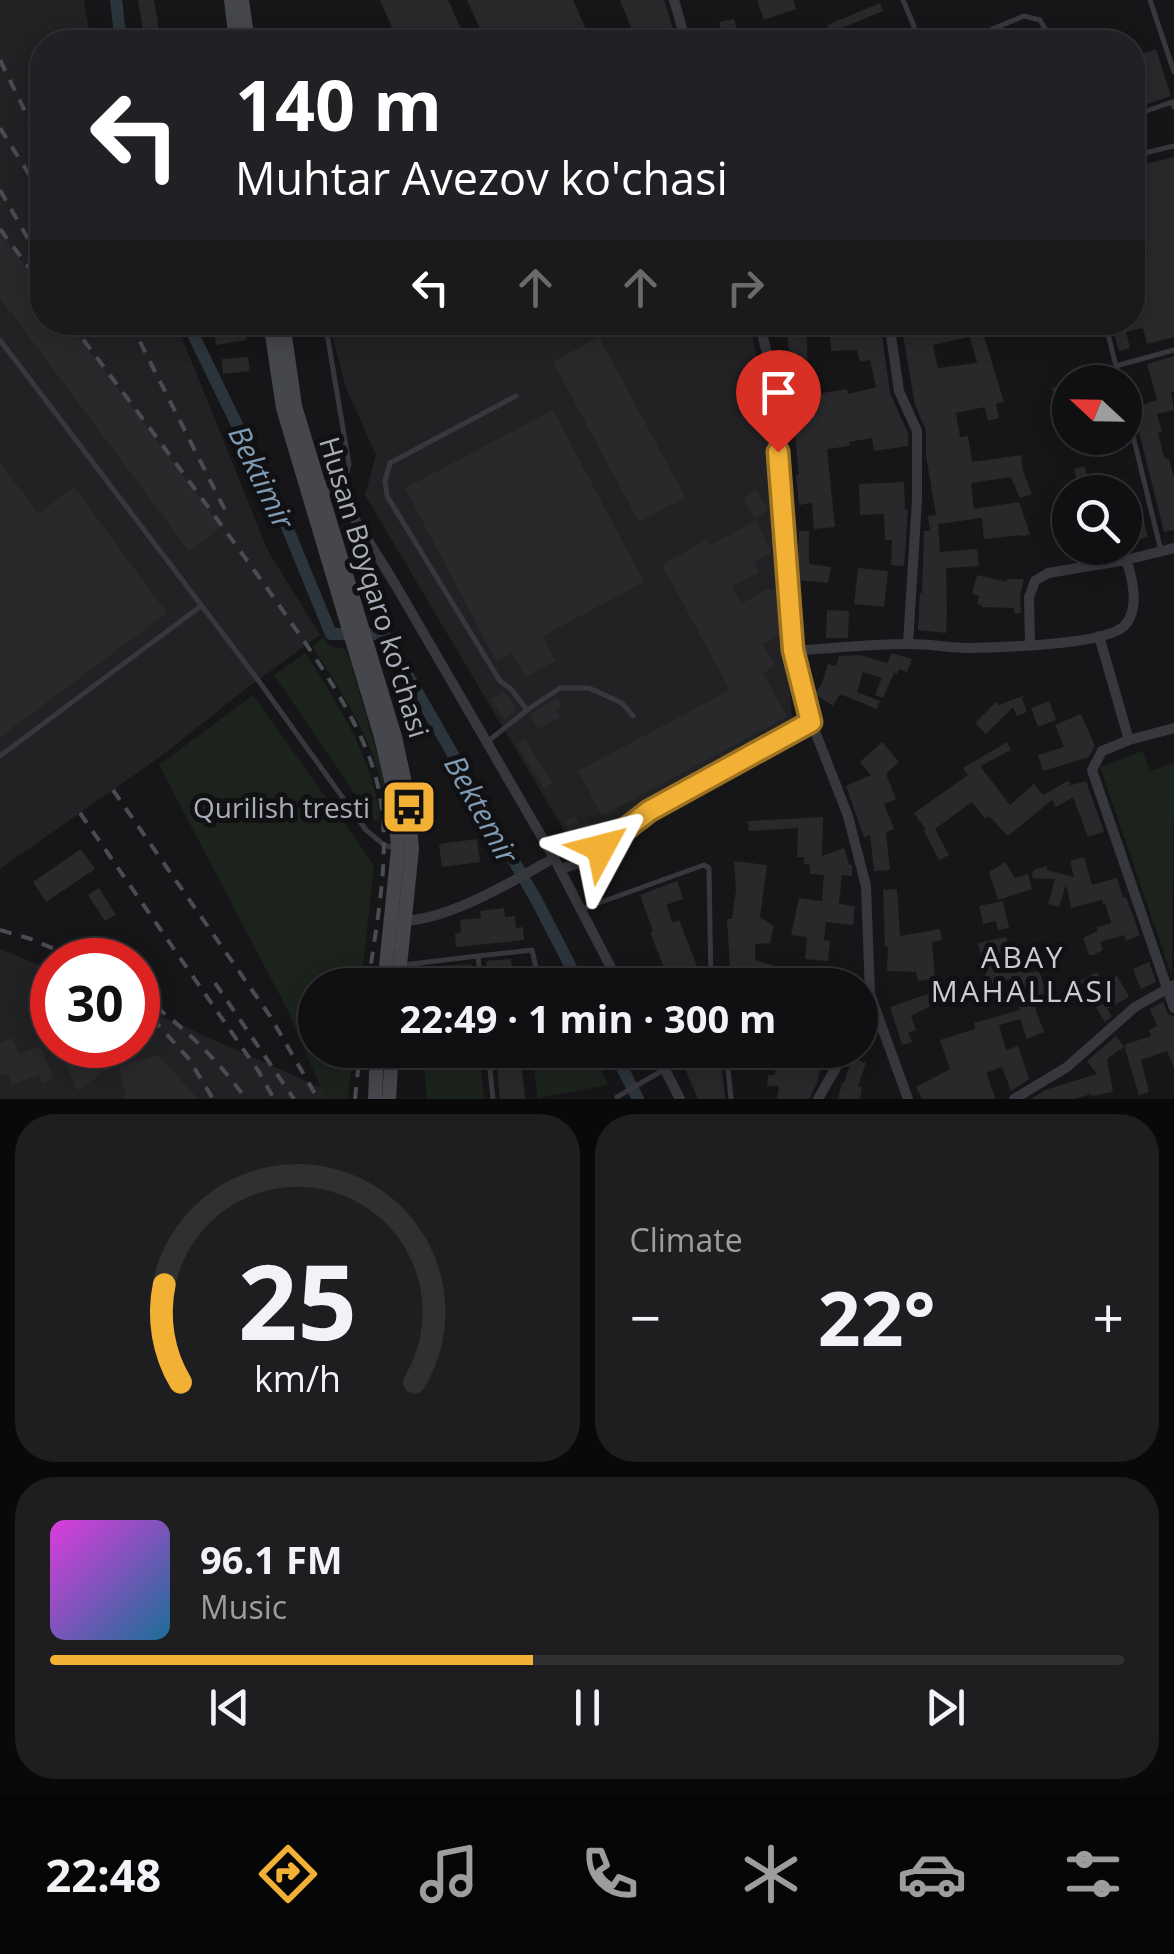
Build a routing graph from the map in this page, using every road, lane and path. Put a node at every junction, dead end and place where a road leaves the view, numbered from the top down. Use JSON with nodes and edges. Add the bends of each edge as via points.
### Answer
{"nodes":[{"id":1,"x":231,"y":0,"type":"edge"},
{"id":2,"x":242,"y":0,"type":"edge"},
{"id":3,"x":677,"y":0,"type":"edge"},
{"id":4,"x":903,"y":0,"type":"edge"},
{"id":5,"x":1150,"y":0,"type":"edge"},
{"id":6,"x":235,"y":30,"type":"edge"},
{"id":7,"x":246,"y":30,"type":"edge"},
{"id":8,"x":683,"y":30,"type":"edge"},
{"id":9,"x":914,"y":30,"type":"edge"},
{"id":10,"x":990,"y":30,"type":"dead end"},
{"id":11,"x":1046,"y":30,"type":"edge"},
{"id":12,"x":1174,"y":72,"type":"edge"},
{"id":13,"x":1174,"y":107,"type":"edge"},
{"id":14,"x":1145,"y":111,"type":"edge"},
{"id":15,"x":1174,"y":146,"type":"edge"},
{"id":16,"x":1145,"y":153,"type":"edge"},
{"id":17,"x":272,"y":335,"type":"edge"},
{"id":18,"x":286,"y":335,"type":"edge"},
{"id":19,"x":327,"y":335,"type":"edge"},
{"id":20,"x":763,"y":335,"type":"edge"},
{"id":21,"x":891,"y":335,"type":"edge"},
{"id":22,"x":1108,"y":335,"type":"edge"},
{"id":23,"x":0,"y":340,"type":"edge"},
{"id":24,"x":1174,"y":350,"type":"edge"},
{"id":25,"x":1116,"y":365,"type":"edge"},
{"id":26,"x":1120,"y":365,"type":"edge"},
{"id":27,"x":516,"y":396,"type":"dead end"},
{"id":28,"x":1138,"y":455,"type":"edge"},
{"id":29,"x":317,"y":481,"type":"junction"},
{"id":30,"x":340,"y":498,"type":"junction"},
{"id":31,"x":1174,"y":548,"type":"edge"},
{"id":32,"x":1161,"y":551,"type":"junction"},
{"id":33,"x":1142,"y":556,"type":"edge"},
{"id":34,"x":1096,"y":565,"type":"edge"},
{"id":35,"x":1128,"y":565,"type":"edge"},
{"id":36,"x":201,"y":606,"type":"junction"},
{"id":37,"x":352,"y":615,"type":"junction"},
{"id":38,"x":1099,"y":636,"type":"junction"},
{"id":39,"x":908,"y":644,"type":"junction"},
{"id":40,"x":1030,"y":644,"type":"junction"},
{"id":41,"x":793,"y":650,"type":"junction"},
{"id":42,"x":527,"y":710,"type":"junction"},
{"id":43,"x":633,"y":716,"type":"dead end"},
{"id":44,"x":811,"y":722,"type":"junction"},
{"id":45,"x":1171,"y":729,"type":"edge"},
{"id":46,"x":1128,"y":740,"type":"junction"},
{"id":47,"x":487,"y":742,"type":"junction"},
{"id":48,"x":1174,"y":744,"type":"edge"},
{"id":49,"x":0,"y":756,"type":"edge"},
{"id":50,"x":405,"y":849,"type":"junction"},
{"id":51,"x":554,"y":858,"type":"junction"},
{"id":52,"x":560,"y":869,"type":"junction"},
{"id":53,"x":579,"y":910,"type":"junction"},
{"id":54,"x":399,"y":921,"type":"junction"},
{"id":55,"x":478,"y":956,"type":"junction"},
{"id":56,"x":400,"y":966,"type":"joint"},
{"id":57,"x":388,"y":968,"type":"edge"},
{"id":58,"x":479,"y":968,"type":"edge"},
{"id":59,"x":536,"y":968,"type":"edge"},
{"id":60,"x":611,"y":968,"type":"edge"},
{"id":61,"x":711,"y":968,"type":"edge"},
{"id":62,"x":869,"y":968,"type":"edge"},
{"id":63,"x":1170,"y":986,"type":"edge"},
{"id":64,"x":1174,"y":1008,"type":"edge"},
{"id":65,"x":878,"y":1015,"type":"edge"},
{"id":66,"x":376,"y":1068,"type":"edge"},
{"id":67,"x":391,"y":1068,"type":"edge"},
{"id":68,"x":490,"y":1068,"type":"edge"},
{"id":69,"x":728,"y":1068,"type":"edge"},
{"id":70,"x":836,"y":1068,"type":"edge"},
{"id":71,"x":664,"y":1069,"type":"joint"},
{"id":72,"x":616,"y":1098,"type":"edge"},
{"id":73,"x":374,"y":1099,"type":"edge"},
{"id":74,"x":389,"y":1099,"type":"edge"},
{"id":75,"x":493,"y":1099,"type":"edge"},
{"id":76,"x":680,"y":1099,"type":"edge"},
{"id":77,"x":731,"y":1099,"type":"edge"},
{"id":78,"x":818,"y":1099,"type":"edge"},
{"id":79,"x":908,"y":1099,"type":"edge"},
{"id":80,"x":1014,"y":1099,"type":"edge"}],
"edges":[{"from":1,"to":6,"type":"main road"},
{"from":2,"to":7,"type":"main road"},
{"from":3,"to":8,"type":"street"},
{"from":4,"to":9,"type":"lane"},
{"from":5,"to":12,"type":"lane"},
{"from":10,"to":11,"type":"lane","via":[[1024,16],[1040,20]]},
{"from":13,"to":14,"type":"lane","via":[[1172,102]]},
{"from":15,"to":16,"type":"lane"},
{"from":17,"to":37,"type":"main road","name":"Husan Boyqaro ko'chasi","via":[[283,408]]},
{"from":18,"to":29,"type":"main road","name":"Husan Boyqaro ko'chasi","via":[[295,406]]},
{"from":19,"to":30,"type":"lane","via":[[349,464]]},
{"from":20,"to":41,"type":"street","via":[[772,377]]},
{"from":21,"to":39,"type":"street","via":[[900,391],[917,431]]},
{"from":22,"to":25,"type":"lane"},
{"from":23,"to":36,"type":"lane"},
{"from":24,"to":26,"type":"lane"},
{"from":27,"to":42,"type":"lane","via":[[390,463],[384,480],[387,496],[500,682]]},
{"from":28,"to":32,"type":"lane"},
{"from":29,"to":30,"type":"street"},
{"from":29,"to":37,"type":"main road","name":"Husan Boyqaro ko'chasi"},
{"from":30,"to":47,"type":"street"},
{"from":31,"to":32,"type":"street"},
{"from":32,"to":33,"type":"street"},
{"from":34,"to":40,"type":"street","via":[[1034,581]]},
{"from":35,"to":38,"type":"street","via":[[1134,611],[1122,628]]},
{"from":36,"to":49,"type":"lane"},
{"from":36,"to":50,"type":"lane","via":[[366,830],[384,846]]},
{"from":37,"to":50,"type":"main road","name":"Husan Boyqaro ko'chasi","via":[[402,765],[411,820]]},
{"from":38,"to":40,"type":"street"},
{"from":38,"to":46,"type":"street"},
{"from":39,"to":40,"type":"street"},
{"from":39,"to":41,"type":"street"},
{"from":41,"to":44,"type":"street"},
{"from":42,"to":43,"type":"lane","via":[[560,688],[590,688],[622,702]]},
{"from":42,"to":47,"type":"lane"},
{"from":44,"to":52,"type":"street","via":[[649,811],[584,862]]},
{"from":44,"to":62,"type":"street","via":[[848,816],[866,886]]},
{"from":45,"to":46,"type":"street"},
{"from":45,"to":48,"type":"street"},
{"from":46,"to":63,"type":"street","via":[[1102,752],[1092,770]]},
{"from":47,"to":51,"type":"street"},
{"from":50,"to":54,"type":"main road","name":"Husan Boyqaro ko'chasi"},
{"from":51,"to":52,"type":"street"},
{"from":51,"to":54,"type":"street","via":[[496,890],[432,916]]},
{"from":52,"to":53,"type":"street"},
{"from":53,"to":60,"type":"street"},
{"from":53,"to":61,"type":"lane","via":[[704,865],[710,874]]},
{"from":54,"to":56,"type":"main road","name":"Husan Boyqaro ko'chasi"},
{"from":54,"to":57,"type":"main road","name":"Husan Boyqaro ko'chasi"},
{"from":55,"to":56,"type":"lane"},
{"from":55,"to":58,"type":"lane"},
{"from":55,"to":59,"type":"lane","via":[[532,950]]},
{"from":63,"to":64,"type":"street"},
{"from":63,"to":80,"type":"street","via":[[1135,1007],[1068,1067]]},
{"from":65,"to":79,"type":"street"},
{"from":66,"to":73,"type":"main road"},
{"from":67,"to":74,"type":"main road"},
{"from":68,"to":75,"type":"lane"},
{"from":69,"to":77,"type":"lane"},
{"from":70,"to":78,"type":"street"},
{"from":71,"to":72,"type":"lane"},
{"from":71,"to":76,"type":"street"}]}
